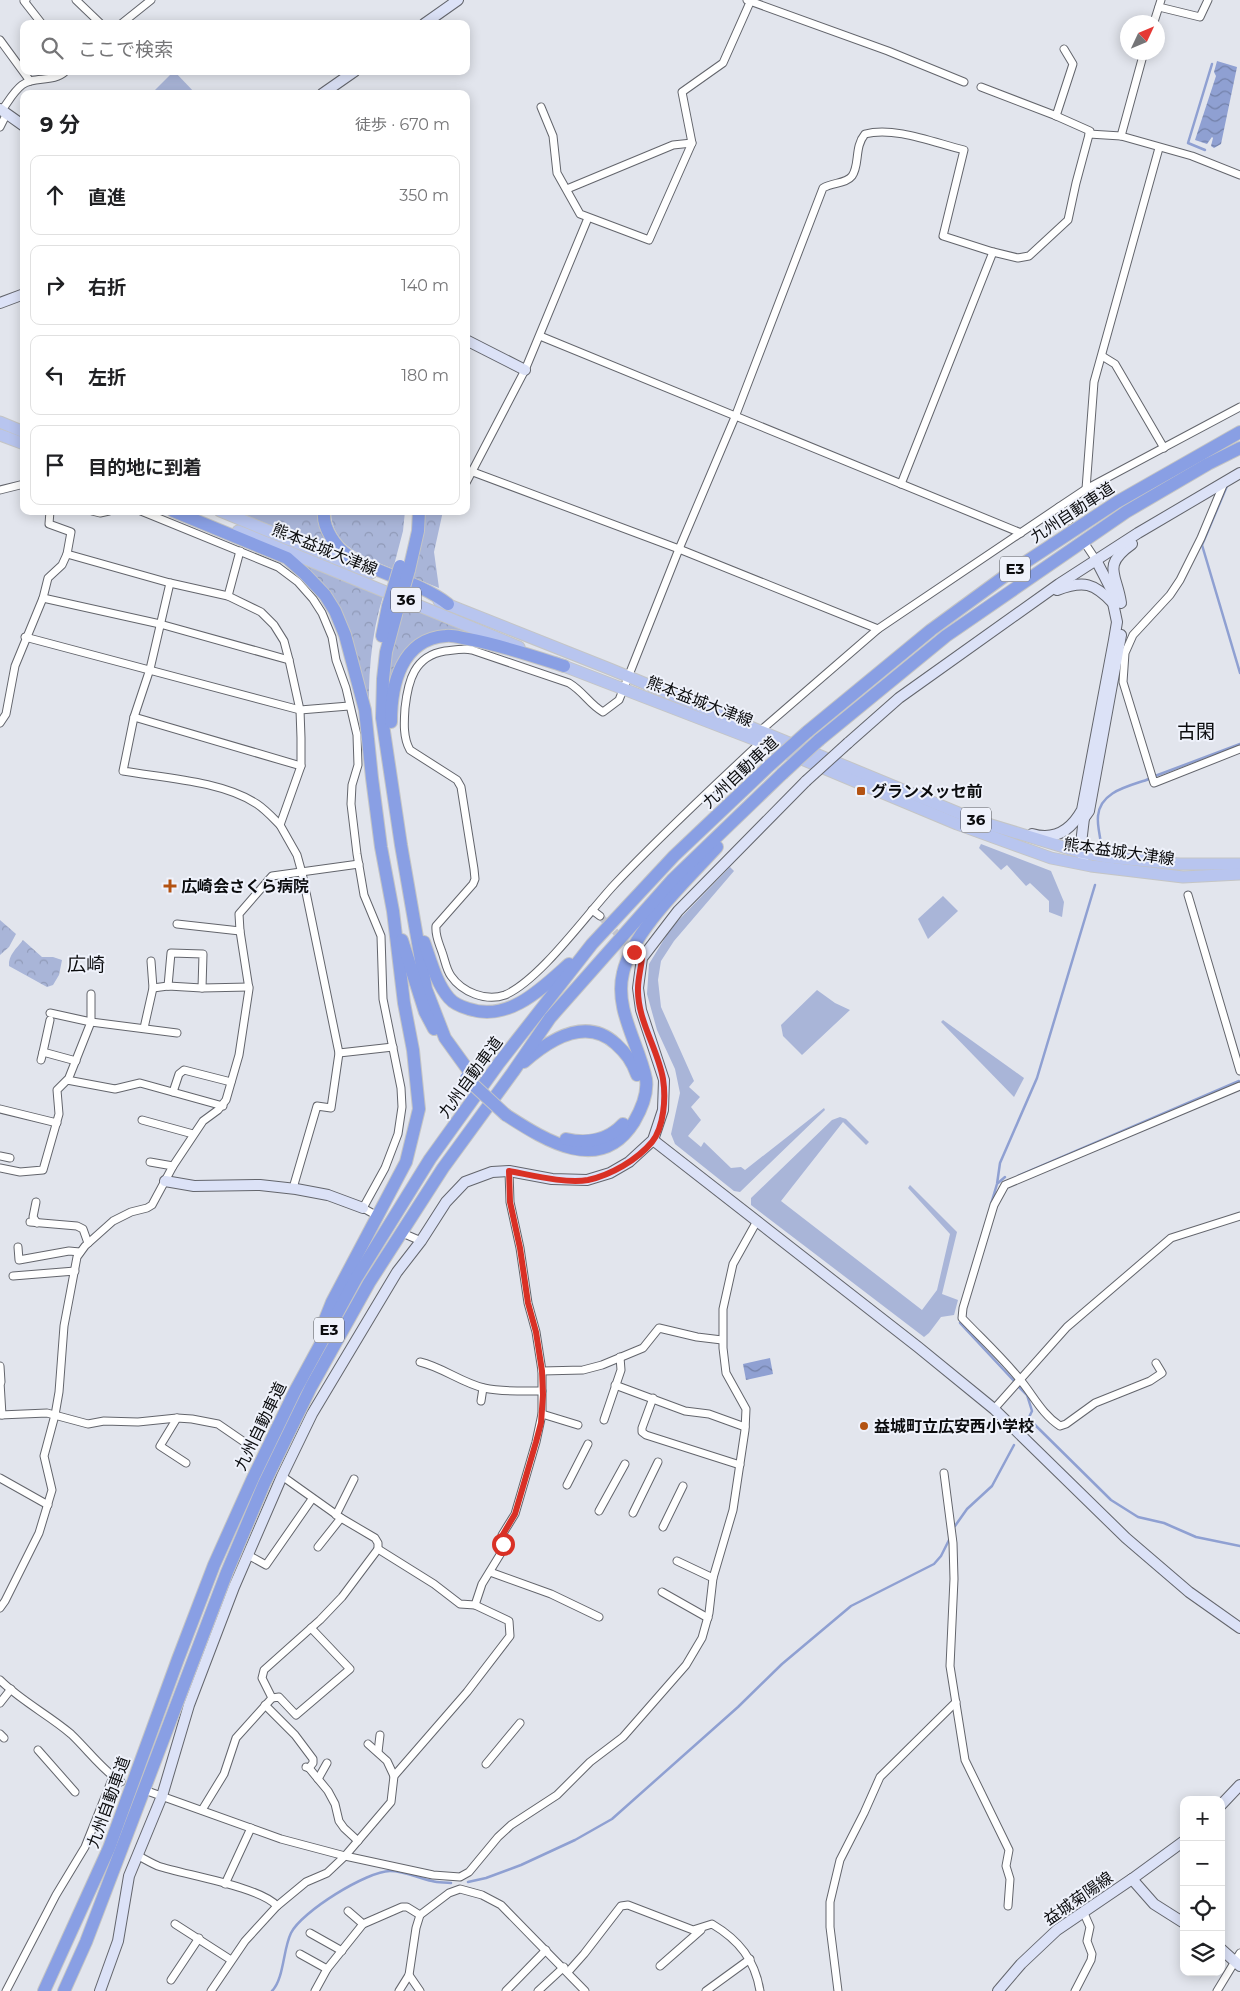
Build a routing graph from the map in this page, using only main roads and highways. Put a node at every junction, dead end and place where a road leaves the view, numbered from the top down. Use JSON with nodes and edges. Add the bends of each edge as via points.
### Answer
{"nodes":[{"id":1,"x":0,"y":422,"type":"edge"},
{"id":2,"x":20,"y":430,"type":"edge"},
{"id":3,"x":1240,"y":432,"type":"edge"},
{"id":4,"x":0,"y":435,"type":"edge"},
{"id":5,"x":20,"y":442,"type":"edge"},
{"id":6,"x":1240,"y":448,"type":"edge"},
{"id":7,"x":183,"y":515,"type":"edge"},
{"id":8,"x":200,"y":515,"type":"edge"},
{"id":9,"x":230,"y":515,"type":"edge"},
{"id":10,"x":325,"y":515,"type":"edge"},
{"id":11,"x":412,"y":515,"type":"edge"},
{"id":12,"x":419,"y":515,"type":"edge"},
{"id":13,"x":404,"y":568,"type":"junction"},
{"id":14,"x":448,"y":604,"type":"junction"},
{"id":15,"x":392,"y":609,"type":"junction"},
{"id":16,"x":564,"y":666,"type":"junction"},
{"id":17,"x":761,"y":737,"type":"junction"},
{"id":18,"x":782,"y":774,"type":"junction"},
{"id":19,"x":391,"y":775,"type":"junction"},
{"id":20,"x":372,"y":778,"type":"junction"},
{"id":21,"x":1240,"y":864,"type":"edge"},
{"id":22,"x":1240,"y":874,"type":"edge"},
{"id":23,"x":412,"y":907,"type":"junction"},
{"id":24,"x":393,"y":911,"type":"junction"},
{"id":25,"x":592,"y":944,"type":"junction"},
{"id":26,"x":513,"y":1072,"type":"junction"},
{"id":27,"x":469,"y":1076,"type":"junction"},
{"id":28,"x":509,"y":1112,"type":"junction"},
{"id":29,"x":295,"y":1391,"type":"junction"},
{"id":30,"x":44,"y":1991,"type":"edge"},
{"id":31,"x":64,"y":1991,"type":"edge"}],
"edges":[{"from":1,"to":2,"type":"main road"},
{"from":3,"to":25,"type":"highway","name":"九州自動車道","number":"E3","bridge":true,"via":[[1116,502],[931,630],[770,765],[674,856]]},
{"from":4,"to":5,"type":"main road"},
{"from":6,"to":18,"type":"highway","name":"九州自動車道","number":"E3","bridge":true,"via":[[1126,512],[954,630],[882,687]]},
{"from":7,"to":20,"type":"highway","via":[[287,558],[325,595],[345,635],[357,674],[366,710]]},
{"from":8,"to":16,"type":"main road","name":"熊本益城大津線","number":"36"},
{"from":9,"to":14,"type":"main road","name":"熊本益城大津線","number":"36"},
{"from":10,"to":14,"type":"highway","via":[[332,539],[349,556],[434,593]]},
{"from":11,"to":13,"type":"highway"},
{"from":12,"to":13,"type":"highway","via":[[418,531]]},
{"from":13,"to":15,"type":"highway","bridge":true},
{"from":14,"to":17,"type":"main road","name":"熊本益城大津線","number":"36","via":[[628,677]]},
{"from":15,"to":19,"type":"highway","via":[[383,679],[382,718]]},
{"from":15,"to":20,"type":"highway","via":[[378,661]]},
{"from":16,"to":17,"type":"main road","name":"熊本益城大津線","number":"36"},
{"from":16,"to":19,"type":"highway","via":[[485,642],[447,636],[415,647],[405,658],[393,690]]},
{"from":17,"to":21,"type":"main road","name":"熊本益城大津線","number":"36","via":[[978,821],[1080,852],[1142,862]]},
{"from":17,"to":22,"type":"main road","name":"熊本益城大津線","number":"36","via":[[957,824],[1052,858],[1183,877]]},
{"from":18,"to":26,"type":"highway","name":"九州自動車道","number":"E3","via":[[638,917],[550,1018]]},
{"from":18,"to":28,"type":"highway","via":[[650,922],[630,950],[622,973],[622,997],[646,1080],[644,1103],[630,1128],[616,1142],[598,1150],[582,1150],[538,1136]]},
{"from":19,"to":23,"type":"highway"},
{"from":20,"to":24,"type":"highway"},
{"from":23,"to":25,"type":"highway","via":[[440,984],[450,1000],[480,1013],[520,1004]]},
{"from":23,"to":27,"type":"highway","via":[[426,989],[445,1038]]},
{"from":24,"to":27,"type":"highway","via":[[425,1012],[440,1041]]},
{"from":24,"to":29,"type":"highway","via":[[419,1109],[406,1162],[332,1302]]},
{"from":25,"to":29,"type":"highway","name":"九州自動車道","number":"E3","via":[[499,1063],[430,1159],[357,1277]]},
{"from":26,"to":28,"type":"highway","via":[[556,1038],[589,1030],[603,1035],[627,1054],[637,1075],[638,1091],[633,1108],[619,1129],[608,1136],[588,1141],[568,1140],[548,1133]]},
{"from":26,"to":31,"type":"highway","name":"九州自動車道","number":"E3","via":[[443,1168],[369,1283],[285,1440],[227,1572],[90,1933]]},
{"from":27,"to":28,"type":"highway","bridge":true},
{"from":29,"to":30,"type":"highway","name":"九州自動車道","number":"E3","via":[[214,1565],[109,1848]]}]}
